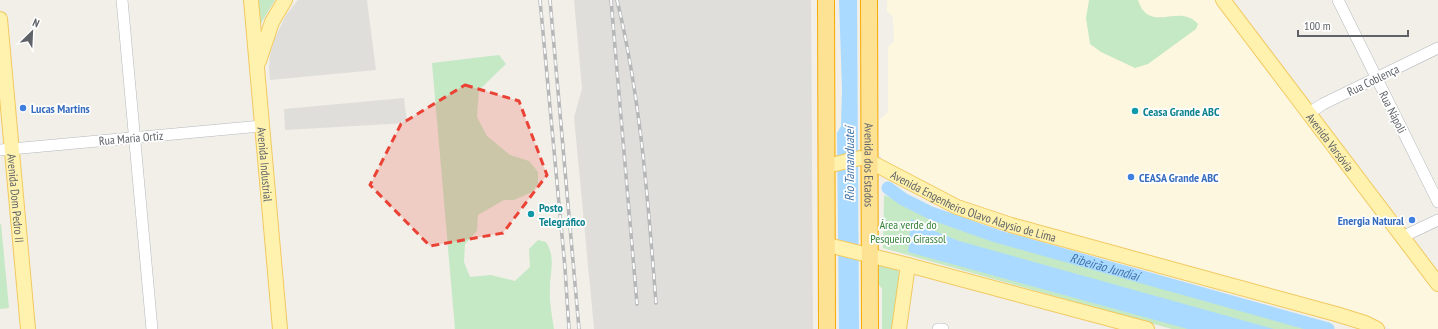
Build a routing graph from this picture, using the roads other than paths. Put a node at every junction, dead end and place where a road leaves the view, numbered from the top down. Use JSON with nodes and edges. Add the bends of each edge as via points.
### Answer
{"nodes":[{"id":1,"x":122,"y":0,"type":"edge"},
{"id":2,"x":251,"y":0,"type":"edge"},
{"id":3,"x":285,"y":0,"type":"edge"},
{"id":4,"x":826,"y":0,"type":"edge"},
{"id":5,"x":869,"y":0,"type":"edge"},
{"id":6,"x":1223,"y":0,"type":"edge"},
{"id":7,"x":1235,"y":0,"type":"edge"},
{"id":8,"x":1338,"y":0,"type":"edge"},
{"id":9,"x":0,"y":20,"type":"edge"},
{"id":10,"x":1438,"y":48,"type":"edge"},
{"id":11,"x":257,"y":67,"type":"junction"},
{"id":12,"x":1376,"y":78,"type":"junction"},
{"id":13,"x":1312,"y":110,"type":"junction"},
{"id":14,"x":0,"y":121,"type":"edge"},
{"id":15,"x":262,"y":126,"type":"junction"},
{"id":16,"x":135,"y":138,"type":"junction"},
{"id":17,"x":5,"y":150,"type":"edge"},
{"id":18,"x":865,"y":160,"type":"junction"},
{"id":19,"x":832,"y":165,"type":"junction"},
{"id":20,"x":1438,"y":202,"type":"edge"},
{"id":21,"x":1438,"y":220,"type":"edge"},
{"id":22,"x":1406,"y":235,"type":"junction"},
{"id":23,"x":832,"y":246,"type":"junction"},
{"id":24,"x":866,"y":254,"type":"junction"},
{"id":25,"x":908,"y":265,"type":"junction"},
{"id":26,"x":1438,"y":270,"type":"edge"},
{"id":27,"x":1438,"y":284,"type":"edge"},
{"id":28,"x":18,"y":329,"type":"edge"},
{"id":29,"x":28,"y":329,"type":"edge"},
{"id":30,"x":152,"y":329,"type":"edge"},
{"id":31,"x":280,"y":329,"type":"edge"},
{"id":32,"x":827,"y":329,"type":"edge"},
{"id":33,"x":870,"y":329,"type":"edge"},
{"id":34,"x":899,"y":329,"type":"edge"},
{"id":35,"x":938,"y":329,"type":"edge"},
{"id":36,"x":943,"y":329,"type":"edge"},
{"id":37,"x":1148,"y":329,"type":"edge"},
{"id":38,"x":1377,"y":329,"type":"edge"}],
"edges":[{"from":1,"to":16,"type":"street"},
{"from":2,"to":11,"type":"main road","name":"Avenida Industrial"},
{"from":3,"to":11,"type":"main road","via":[[272,22]]},
{"from":4,"to":19,"type":"highway"},
{"from":5,"to":18,"type":"highway","name":"Avenida dos Estados"},
{"from":6,"to":13,"type":"main road","name":"Avenida Varsóvia"},
{"from":7,"to":13,"type":"main road","name":"Avenida Varsóvia"},
{"from":8,"to":12,"type":"street","name":"Rua Nápoli"},
{"from":9,"to":17,"type":"main road","name":"Avenida Dom Pedro II"},
{"from":10,"to":12,"type":"street","name":"Rua Coblença"},
{"from":11,"to":15,"type":"main road","name":"Avenida Industrial"},
{"from":12,"to":13,"type":"street","name":"Rua Coblença"},
{"from":12,"to":20,"type":"street","name":"Rua Nápoli"},
{"from":13,"to":22,"type":"main road","name":"Avenida Varsóvia"},
{"from":14,"to":17,"type":"main road","name":"Avenida Dom Pedro II"},
{"from":15,"to":16,"type":"street","name":"Rua Maria Ortiz"},
{"from":15,"to":31,"type":"main road","name":"Avenida Industrial"},
{"from":16,"to":17,"type":"street","name":"Rua Maria Ortiz"},
{"from":16,"to":30,"type":"street"},
{"from":17,"to":28,"type":"main road","name":"Avenida Dom Pedro II"},
{"from":17,"to":29,"type":"main road","name":"Avenida Dom Pedro II"},
{"from":18,"to":19,"type":"main road"},
{"from":18,"to":24,"type":"highway","name":"Avenida dos Estados"},
{"from":18,"to":38,"type":"main road","name":"Avenida Engenheiro Olavo Alaysio de Lima","via":[[946,201],[991,219],[1336,314]]},
{"from":19,"to":23,"type":"highway"},
{"from":21,"to":22,"type":"street"},
{"from":22,"to":26,"type":"main road","name":"Avenida Varsóvia"},
{"from":22,"to":27,"type":"main road","name":"Avenida Varsóvia"},
{"from":23,"to":24,"type":"main road"},
{"from":23,"to":32,"type":"highway"},
{"from":24,"to":25,"type":"main road"},
{"from":24,"to":33,"type":"highway","name":"Avenida dos Estados"},
{"from":25,"to":34,"type":"main road"},
{"from":25,"to":37,"type":"main road"},
{"from":35,"to":36,"type":"street"}]}
